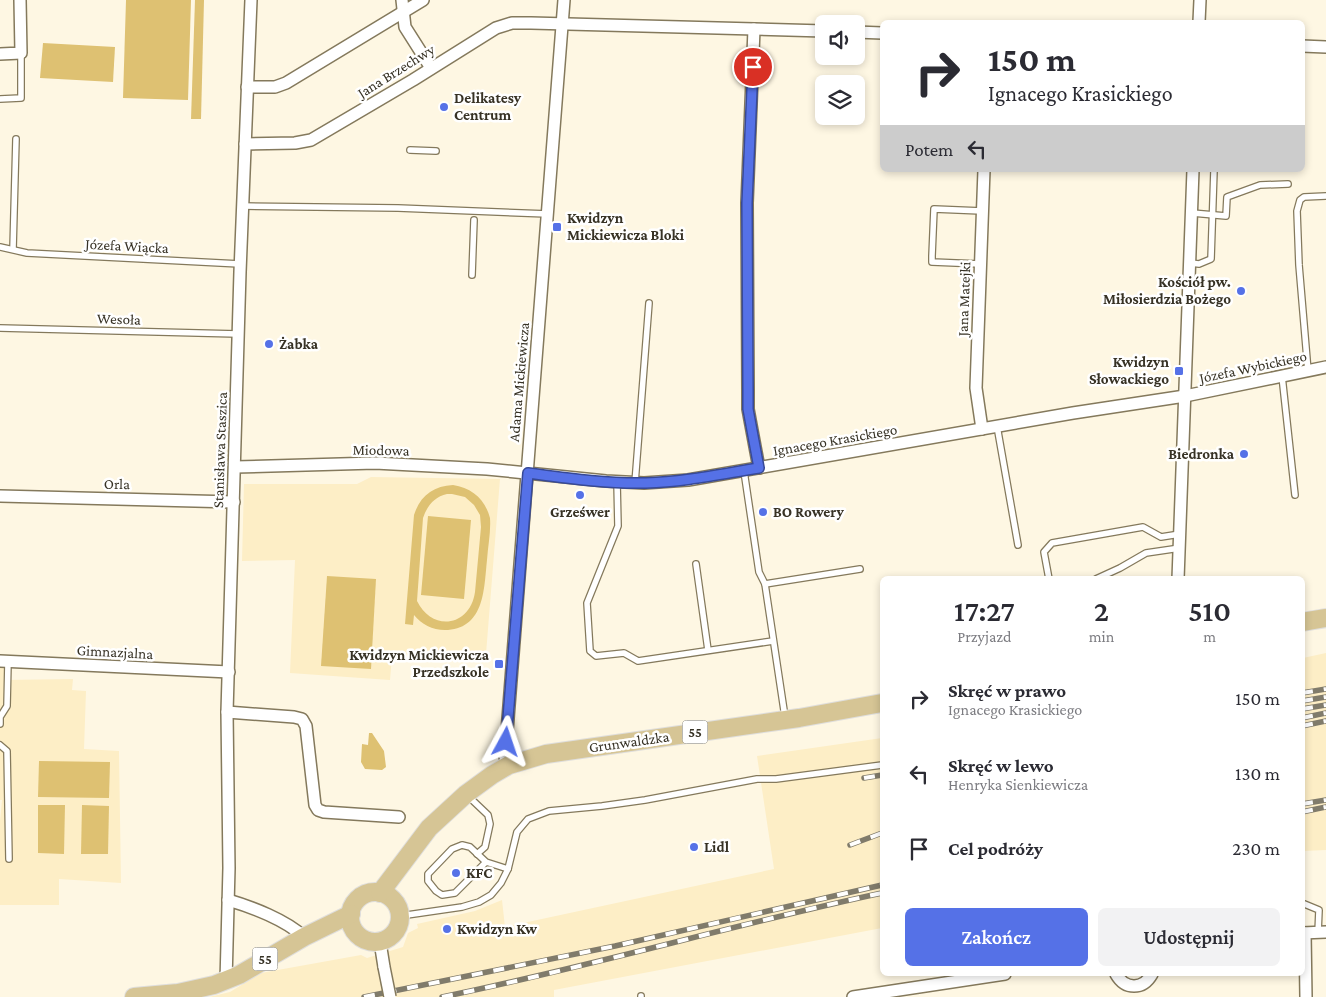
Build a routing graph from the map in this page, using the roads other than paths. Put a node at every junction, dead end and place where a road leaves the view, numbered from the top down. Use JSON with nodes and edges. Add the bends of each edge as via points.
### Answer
{"nodes":[{"id":1,"x":20,"y":0,"type":"edge"},
{"id":2,"x":251,"y":0,"type":"edge"},
{"id":3,"x":402,"y":0,"type":"edge"},
{"id":4,"x":423,"y":0,"type":"edge"},
{"id":5,"x":564,"y":0,"type":"edge"},
{"id":6,"x":1200,"y":0,"type":"edge"},
{"id":7,"x":403,"y":12,"type":"junction"},
{"id":8,"x":1199,"y":20,"type":"edge"},
{"id":9,"x":563,"y":25,"type":"junction"},
{"id":10,"x":754,"y":29,"type":"junction"},
{"id":11,"x":815,"y":31,"type":"edge"},
{"id":12,"x":865,"y":32,"type":"edge"},
{"id":13,"x":880,"y":33,"type":"edge"},
{"id":14,"x":1305,"y":46,"type":"edge"},
{"id":15,"x":1326,"y":47,"type":"edge"},
{"id":16,"x":21,"y":53,"type":"junction"},
{"id":17,"x":0,"y":54,"type":"edge"},
{"id":18,"x":431,"y":68,"type":"junction"},
{"id":19,"x":247,"y":87,"type":"junction"},
{"id":20,"x":0,"y":99,"type":"edge"},
{"id":21,"x":16,"y":139,"type":"dead end"},
{"id":22,"x":245,"y":144,"type":"junction"},
{"id":23,"x":410,"y":150,"type":"dead end"},
{"id":24,"x":436,"y":151,"type":"dead end"},
{"id":25,"x":984,"y":172,"type":"edge"},
{"id":26,"x":1194,"y":172,"type":"edge"},
{"id":27,"x":1214,"y":172,"type":"edge"},
{"id":28,"x":1288,"y":184,"type":"dead end"},
{"id":29,"x":1326,"y":196,"type":"edge"},
{"id":30,"x":243,"y":206,"type":"junction"},
{"id":31,"x":982,"y":211,"type":"junction"},
{"id":32,"x":1192,"y":213,"type":"junction"},
{"id":33,"x":548,"y":214,"type":"junction"},
{"id":34,"x":1212,"y":215,"type":"junction"},
{"id":35,"x":474,"y":220,"type":"dead end"},
{"id":36,"x":0,"y":247,"type":"edge"},
{"id":37,"x":14,"y":249,"type":"junction"},
{"id":38,"x":1190,"y":263,"type":"junction"},
{"id":39,"x":240,"y":264,"type":"junction"},
{"id":40,"x":980,"y":264,"type":"junction"},
{"id":41,"x":472,"y":275,"type":"dead end"},
{"id":42,"x":649,"y":304,"type":"dead end"},
{"id":43,"x":0,"y":328,"type":"edge"},
{"id":44,"x":238,"y":334,"type":"junction"},
{"id":45,"x":1326,"y":367,"type":"edge"},
{"id":46,"x":1308,"y":371,"type":"junction"},
{"id":47,"x":1282,"y":376,"type":"junction"},
{"id":48,"x":1185,"y":396,"type":"junction"},
{"id":49,"x":997,"y":426,"type":"junction"},
{"id":50,"x":982,"y":429,"type":"junction"},
{"id":51,"x":235,"y":466,"type":"junction"},
{"id":52,"x":759,"y":468,"type":"junction"},
{"id":53,"x":744,"y":471,"type":"junction"},
{"id":54,"x":528,"y":473,"type":"junction"},
{"id":55,"x":617,"y":482,"type":"junction"},
{"id":56,"x":635,"y":482,"type":"junction"},
{"id":57,"x":1295,"y":495,"type":"dead end"},
{"id":58,"x":0,"y":496,"type":"edge"},
{"id":59,"x":234,"y":502,"type":"junction"},
{"id":60,"x":1180,"y":534,"type":"junction"},
{"id":61,"x":1018,"y":546,"type":"dead end"},
{"id":62,"x":1180,"y":548,"type":"junction"},
{"id":63,"x":696,"y":564,"type":"dead end"},
{"id":64,"x":860,"y":569,"type":"dead end"},
{"id":65,"x":1048,"y":576,"type":"edge"},
{"id":66,"x":1103,"y":576,"type":"edge"},
{"id":67,"x":1178,"y":576,"type":"edge"},
{"id":68,"x":765,"y":584,"type":"junction"},
{"id":69,"x":1326,"y":618,"type":"edge"},
{"id":70,"x":1305,"y":622,"type":"edge"},
{"id":71,"x":773,"y":641,"type":"junction"},
{"id":72,"x":708,"y":650,"type":"junction"},
{"id":73,"x":4,"y":662,"type":"edge"},
{"id":74,"x":229,"y":672,"type":"junction"},
{"id":75,"x":880,"y":703,"type":"edge"},
{"id":76,"x":227,"y":712,"type":"junction"},
{"id":77,"x":0,"y":717,"type":"edge"},
{"id":78,"x":786,"y":720,"type":"junction"},
{"id":79,"x":0,"y":724,"type":"edge"},
{"id":80,"x":0,"y":745,"type":"edge"},
{"id":81,"x":509,"y":765,"type":"junction"},
{"id":82,"x":880,"y":765,"type":"edge"},
{"id":83,"x":466,"y":794,"type":"junction"},
{"id":84,"x":399,"y":817,"type":"dead end"},
{"id":85,"x":477,"y":854,"type":"junction"},
{"id":86,"x":9,"y":858,"type":"dead end"},
{"id":87,"x":486,"y":862,"type":"junction"},
{"id":88,"x":508,"y":869,"type":"junction"},
{"id":89,"x":228,"y":900,"type":"junction"},
{"id":90,"x":391,"y":903,"type":"junction"},
{"id":91,"x":1305,"y":904,"type":"edge"},
{"id":92,"x":352,"y":920,"type":"junction"},
{"id":93,"x":1322,"y":932,"type":"edge"},
{"id":94,"x":1305,"y":933,"type":"edge"},
{"id":95,"x":304,"y":937,"type":"junction"},
{"id":96,"x":380,"y":942,"type":"junction"},
{"id":97,"x":1305,"y":965,"type":"edge"},
{"id":98,"x":992,"y":976,"type":"edge"},
{"id":99,"x":1116,"y":976,"type":"edge"},
{"id":100,"x":1151,"y":976,"type":"edge"},
{"id":101,"x":226,"y":981,"type":"junction"},
{"id":102,"x":1126,"y":985,"type":"junction"},
{"id":103,"x":1141,"y":991,"type":"edge"},
{"id":104,"x":134,"y":997,"type":"edge"},
{"id":105,"x":390,"y":997,"type":"edge"},
{"id":106,"x":853,"y":997,"type":"edge"},
{"id":107,"x":1128,"y":997,"type":"edge"},
{"id":108,"x":1306,"y":997,"type":"edge"}],
"edges":[{"from":1,"to":16,"type":"street"},
{"from":2,"to":19,"type":"street","name":"Stanisława Staszica"},
{"from":3,"to":7,"type":"street"},
{"from":4,"to":7,"type":"street"},
{"from":5,"to":9,"type":"street","name":"Adama Mickiewicza"},
{"from":6,"to":8,"type":"street"},
{"from":7,"to":18,"type":"street","via":[[407,31]]},
{"from":7,"to":19,"type":"street","via":[[286,83],[275,87]]},
{"from":9,"to":10,"type":"street","name":"Jana Brzechwy"},
{"from":9,"to":18,"type":"street","name":"Jana Brzechwy","via":[[505,25],[484,34]]},
{"from":9,"to":33,"type":"street","name":"Adama Mickiewicza"},
{"from":10,"to":11,"type":"street","name":"Jana Brzechwy"},
{"from":10,"to":52,"type":"street","via":[[747,203],[748,409]]},
{"from":12,"to":13,"type":"street"},
{"from":14,"to":15,"type":"street"},
{"from":16,"to":17,"type":"street"},
{"from":16,"to":20,"type":"lane","via":[[21,98]]},
{"from":18,"to":22,"type":"street","name":"Jana Brzechwy","via":[[311,140]]},
{"from":19,"to":22,"type":"street","name":"Stanisława Staszica"},
{"from":21,"to":37,"type":"lane"},
{"from":22,"to":30,"type":"street","name":"Stanisława Staszica"},
{"from":23,"to":24,"type":"lane"},
{"from":25,"to":31,"type":"street","name":"Jana Matejki"},
{"from":26,"to":32,"type":"street"},
{"from":27,"to":34,"type":"lane"},
{"from":28,"to":34,"type":"lane","via":[[1260,185],[1228,197],[1226,216]]},
{"from":29,"to":46,"type":"lane","via":[[1304,197],[1297,211]]},
{"from":30,"to":33,"type":"lane"},
{"from":30,"to":39,"type":"street","name":"Stanisława Staszica"},
{"from":31,"to":40,"type":"street","name":"Jana Matejki"},
{"from":31,"to":40,"type":"lane","via":[[934,209],[932,256],[932,262]]},
{"from":32,"to":34,"type":"lane"},
{"from":32,"to":38,"type":"street"},
{"from":33,"to":54,"type":"street","name":"Adama Mickiewicza"},
{"from":34,"to":38,"type":"lane","via":[[1211,259],[1199,264]]},
{"from":35,"to":41,"type":"lane"},
{"from":36,"to":37,"type":"lane","name":"Józefa Wiącka"},
{"from":37,"to":39,"type":"lane","name":"Józefa Wiącka","via":[[27,253]]},
{"from":38,"to":48,"type":"street"},
{"from":39,"to":44,"type":"street","name":"Stanisława Staszica"},
{"from":40,"to":50,"type":"street","name":"Jana Matejki","via":[[976,388]]},
{"from":42,"to":56,"type":"lane"},
{"from":43,"to":44,"type":"lane","name":"Wesoła"},
{"from":44,"to":51,"type":"street","name":"Stanisława Staszica"},
{"from":45,"to":46,"type":"street","name":"Józefa Wybickiego"},
{"from":46,"to":47,"type":"street","name":"Józefa Wybickiego"},
{"from":47,"to":48,"type":"street","name":"Józefa Wybickiego"},
{"from":47,"to":57,"type":"lane"},
{"from":48,"to":49,"type":"street","name":"Ignacego Krasickiego"},
{"from":48,"to":60,"type":"street"},
{"from":49,"to":50,"type":"street","name":"Ignacego Krasickiego"},
{"from":49,"to":61,"type":"lane"},
{"from":50,"to":52,"type":"street","name":"Ignacego Krasickiego"},
{"from":51,"to":54,"type":"street","name":"Miodowa","via":[[374,463]]},
{"from":51,"to":59,"type":"street","name":"Stanisława Staszica"},
{"from":52,"to":53,"type":"street","name":"Ignacego Krasickiego"},
{"from":53,"to":56,"type":"street","name":"Ignacego Krasickiego","via":[[688,480]]},
{"from":53,"to":68,"type":"lane","via":[[759,572]]},
{"from":54,"to":55,"type":"street","name":"Ignacego Krasickiego"},
{"from":54,"to":81,"type":"street","name":"Adama Mickiewicza","via":[[505,757]]},
{"from":55,"to":56,"type":"street","name":"Ignacego Krasickiego"},
{"from":55,"to":72,"type":"lane","via":[[618,526],[587,603],[590,651],[596,656],[624,652],[638,661]]},
{"from":58,"to":59,"type":"street","name":"Orla"},
{"from":59,"to":74,"type":"street","name":"Stanisława Staszica"},
{"from":60,"to":62,"type":"street"},
{"from":60,"to":65,"type":"lane","via":[[1161,537],[1143,527],[1052,544],[1044,552]]},
{"from":62,"to":66,"type":"lane","via":[[1146,552]]},
{"from":62,"to":67,"type":"street"},
{"from":63,"to":72,"type":"lane"},
{"from":64,"to":68,"type":"lane"},
{"from":68,"to":71,"type":"lane"},
{"from":69,"to":70,"type":"main road"},
{"from":71,"to":72,"type":"lane"},
{"from":71,"to":78,"type":"lane"},
{"from":73,"to":74,"type":"street","name":"Gimnazjalna"},
{"from":73,"to":77,"type":"lane","via":[[7,706]]},
{"from":74,"to":76,"type":"street","name":"Stanisława Staszica"},
{"from":75,"to":78,"type":"main road","name":"Grunwaldzka","number":"55"},
{"from":76,"to":84,"type":"street","via":[[302,719],[306,726],[318,810]]},
{"from":76,"to":89,"type":"street","name":"Stanisława Staszica"},
{"from":77,"to":79,"type":"lane"},
{"from":78,"to":81,"type":"main road","name":"Grunwaldzka","number":"55","via":[[546,754]]},
{"from":80,"to":86,"type":"lane","via":[[8,751]]},
{"from":81,"to":83,"type":"main road","name":"Grunwaldzka","number":"55"},
{"from":82,"to":88,"type":"lane","via":[[757,779],[620,804],[549,811],[528,819],[517,832]]},
{"from":83,"to":85,"type":"lane","via":[[488,815],[490,824],[485,847]]},
{"from":83,"to":90,"type":"main road","name":"Grunwaldzka","number":"55","via":[[429,828],[394,874]]},
{"from":85,"to":87,"type":"lane"},
{"from":85,"to":87,"type":"lane","via":[[462,845],[452,849],[428,874],[428,881],[442,895],[455,893]]},
{"from":87,"to":88,"type":"lane"},
{"from":88,"to":90,"type":"lane","via":[[502,883],[491,895],[462,907],[412,915]]},
{"from":89,"to":95,"type":"street","via":[[288,925]]},
{"from":89,"to":101,"type":"street","name":"Stanisława Staszica"},
{"from":90,"to":92,"type":"main road","via":[[372,893],[365,895],[353,906]]},
{"from":90,"to":96,"type":"main road","via":[[396,930]]},
{"from":91,"to":93,"type":"lane","via":[[1319,910]]},
{"from":92,"to":95,"type":"main road","number":"55"},
{"from":92,"to":96,"type":"main road","via":[[361,937]]},
{"from":93,"to":94,"type":"street"},
{"from":95,"to":101,"type":"main road","number":"55"},
{"from":96,"to":105,"type":"street","bridge":true},
{"from":97,"to":108,"type":"street"},
{"from":98,"to":106,"type":"street"},
{"from":99,"to":102,"type":"street"},
{"from":100,"to":103,"type":"street"},
{"from":101,"to":104,"type":"main road","number":"55","via":[[178,993]]},
{"from":102,"to":103,"type":"street"},
{"from":102,"to":107,"type":"street"}]}
